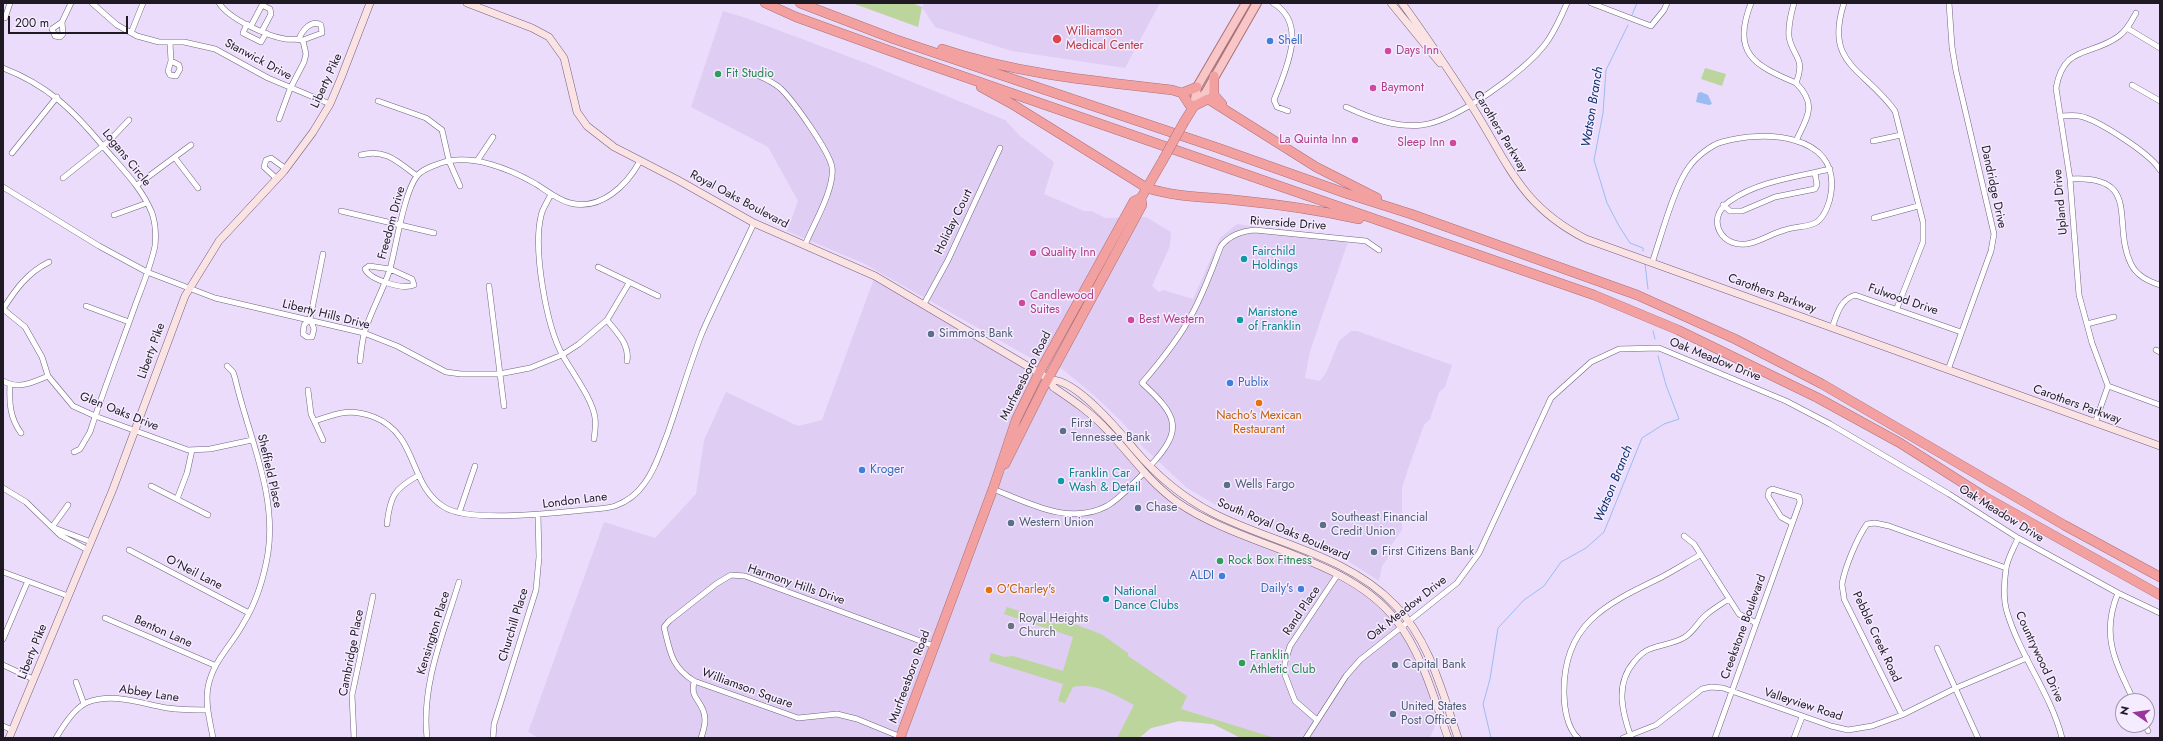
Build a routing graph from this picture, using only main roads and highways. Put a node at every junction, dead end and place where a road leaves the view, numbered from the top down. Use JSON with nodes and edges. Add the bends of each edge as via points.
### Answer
{"nodes":[{"id":1,"x":370,"y":3,"type":"edge"},
{"id":2,"x":467,"y":3,"type":"edge"},
{"id":3,"x":765,"y":3,"type":"edge"},
{"id":4,"x":800,"y":3,"type":"edge"},
{"id":5,"x":1246,"y":3,"type":"edge"},
{"id":6,"x":1257,"y":3,"type":"edge"},
{"id":7,"x":1391,"y":3,"type":"edge"},
{"id":8,"x":1402,"y":3,"type":"edge"},
{"id":9,"x":894,"y":39,"type":"junction"},
{"id":10,"x":908,"y":58,"type":"junction"},
{"id":11,"x":1448,"y":70,"type":"junction"},
{"id":12,"x":1214,"y":76,"type":"junction"},
{"id":13,"x":1197,"y":87,"type":"junction"},
{"id":14,"x":1182,"y":93,"type":"junction"},
{"id":15,"x":1194,"y":106,"type":"junction"},
{"id":16,"x":1228,"y":111,"type":"junction"},
{"id":17,"x":1147,"y":188,"type":"junction"},
{"id":18,"x":1141,"y":198,"type":"junction"},
{"id":19,"x":1411,"y":214,"type":"junction"},
{"id":20,"x":1400,"y":227,"type":"junction"},
{"id":21,"x":1039,"y":373,"type":"junction"},
{"id":22,"x":1050,"y":379,"type":"junction"},
{"id":23,"x":2160,"y":446,"type":"edge"},
{"id":24,"x":1150,"y":466,"type":"junction"},
{"id":25,"x":1143,"y":474,"type":"junction"},
{"id":26,"x":993,"y":489,"type":"junction"},
{"id":27,"x":2160,"y":577,"type":"edge"},
{"id":28,"x":2160,"y":595,"type":"edge"},
{"id":29,"x":9,"y":738,"type":"edge"},
{"id":30,"x":901,"y":738,"type":"edge"},
{"id":31,"x":1448,"y":738,"type":"edge"},
{"id":32,"x":1458,"y":738,"type":"edge"}],
"edges":[{"from":1,"to":29,"type":"main road","name":"Liberty Pike","via":[[330,104],[306,143],[286,169],[220,241],[189,288],[171,329],[135,431],[88,550]]},
{"from":2,"to":21,"type":"main road","name":"Royal Oaks Boulevard","via":[[549,37],[564,58],[573,101],[587,126],[614,147],[754,223],[876,276]]},
{"from":3,"to":10,"type":"highway"},
{"from":4,"to":9,"type":"highway"},
{"from":5,"to":13,"type":"main road","name":"Murfreesboro Road"},
{"from":6,"to":12,"type":"main road","name":"Murfreesboro Road"},
{"from":7,"to":11,"type":"main road","name":"Carothers Parkway","via":[[1434,58]]},
{"from":8,"to":11,"type":"main road","name":"Carothers Parkway"},
{"from":9,"to":14,"type":"highway","via":[[919,41],[979,61],[1037,74]]},
{"from":9,"to":19,"type":"highway"},
{"from":10,"to":17,"type":"highway","via":[[977,85],[1012,104]]},
{"from":10,"to":20,"type":"highway"},
{"from":11,"to":23,"type":"main road","name":"Carothers Parkway","via":[[1520,188],[1545,213],[1586,239]]},
{"from":12,"to":15,"type":"main road","name":"Murfreesboro Road","via":[[1206,92]]},
{"from":12,"to":16,"type":"highway","via":[[1214,95]]},
{"from":13,"to":14,"type":"highway"},
{"from":13,"to":15,"type":"main road","name":"Murfreesboro Road"},
{"from":14,"to":15,"type":"highway","via":[[1189,104]]},
{"from":15,"to":16,"type":"highway","via":[[1208,99]]},
{"from":15,"to":17,"type":"highway","name":"Murfreesboro Road","bridge":true},
{"from":16,"to":19,"type":"highway","via":[[1316,167],[1364,193]]},
{"from":17,"to":18,"type":"highway","name":"Murfreesboro Road"},
{"from":17,"to":20,"type":"highway","via":[[1162,193],[1332,213]]},
{"from":18,"to":21,"type":"highway","name":"Murfreesboro Road","via":[[1134,201]]},
{"from":18,"to":22,"type":"highway","name":"Murfreesboro Road","via":[[1142,205]]},
{"from":19,"to":27,"type":"highway","via":[[1637,295],[1735,339],[1822,384],[2064,525]]},
{"from":20,"to":28,"type":"highway","via":[[1598,296],[1678,330],[1818,398],[1900,442],[1985,497]]},
{"from":21,"to":22,"type":"main road","name":"Royal Oaks Boulevard"},
{"from":21,"to":26,"type":"highway","name":"Murfreesboro Road","via":[[1016,420]]},
{"from":22,"to":24,"type":"main road","name":"South Royal Oaks Boulevard","via":[[1058,380],[1090,402]]},
{"from":22,"to":25,"type":"main road","name":"South Royal Oaks Boulevard","via":[[1053,388],[1085,410],[1107,430]]},
{"from":22,"to":26,"type":"highway","name":"Murfreesboro Road"},
{"from":24,"to":25,"type":"main road"},
{"from":24,"to":32,"type":"main road","name":"South Royal Oaks Boulevard","via":[[1183,494],[1212,512],[1335,562],[1358,574],[1383,593],[1408,621],[1430,660]]},
{"from":25,"to":31,"type":"main road","name":"South Royal Oaks Boulevard","via":[[1178,502],[1204,518],[1248,539],[1338,574],[1371,594],[1401,627],[1421,664]]},
{"from":26,"to":30,"type":"highway","name":"Murfreesboro Road"}]}
